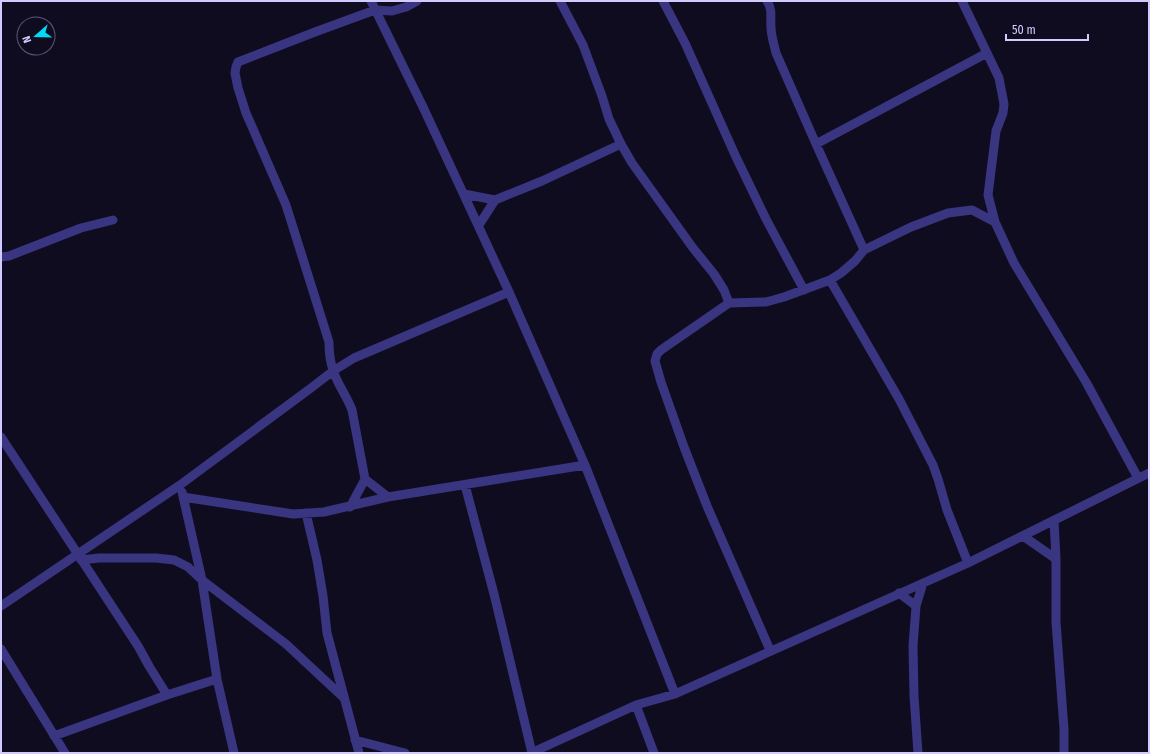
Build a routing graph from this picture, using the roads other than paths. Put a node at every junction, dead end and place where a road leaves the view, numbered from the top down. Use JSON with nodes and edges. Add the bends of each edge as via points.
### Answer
{"nodes":[{"id":1,"x":371,"y":1,"type":"edge"},
{"id":2,"x":417,"y":1,"type":"edge"},
{"id":3,"x":560,"y":1,"type":"edge"},
{"id":4,"x":663,"y":1,"type":"edge"},
{"id":5,"x":767,"y":1,"type":"edge"},
{"id":6,"x":962,"y":1,"type":"edge"},
{"id":7,"x":375,"y":10,"type":"junction"},
{"id":8,"x":987,"y":53,"type":"junction"},
{"id":9,"x":621,"y":144,"type":"junction"},
{"id":10,"x":816,"y":144,"type":"junction"},
{"id":11,"x":464,"y":194,"type":"junction"},
{"id":12,"x":495,"y":200,"type":"junction"},
{"id":13,"x":113,"y":220,"type":"dead end"},
{"id":14,"x":995,"y":222,"type":"junction"},
{"id":15,"x":479,"y":225,"type":"junction"},
{"id":16,"x":864,"y":250,"type":"junction"},
{"id":17,"x":1,"y":257,"type":"edge"},
{"id":18,"x":830,"y":280,"type":"junction"},
{"id":19,"x":804,"y":290,"type":"junction"},
{"id":20,"x":510,"y":292,"type":"junction"},
{"id":21,"x":729,"y":303,"type":"junction"},
{"id":22,"x":333,"y":371,"type":"junction"},
{"id":23,"x":1,"y":437,"type":"edge"},
{"id":24,"x":585,"y":465,"type":"junction"},
{"id":25,"x":1149,"y":473,"type":"edge"},
{"id":26,"x":1138,"y":478,"type":"junction"},
{"id":27,"x":365,"y":479,"type":"junction"},
{"id":28,"x":180,"y":484,"type":"junction"},
{"id":29,"x":466,"y":485,"type":"junction"},
{"id":30,"x":183,"y":497,"type":"junction"},
{"id":31,"x":388,"y":497,"type":"junction"},
{"id":32,"x":350,"y":507,"type":"junction"},
{"id":33,"x":306,"y":513,"type":"junction"},
{"id":34,"x":1054,"y":520,"type":"junction"},
{"id":35,"x":1023,"y":536,"type":"junction"},
{"id":36,"x":79,"y":557,"type":"junction"},
{"id":37,"x":1056,"y":559,"type":"junction"},
{"id":38,"x":968,"y":563,"type":"junction"},
{"id":39,"x":202,"y":580,"type":"junction"},
{"id":40,"x":923,"y":583,"type":"junction"},
{"id":41,"x":899,"y":594,"type":"junction"},
{"id":42,"x":1,"y":606,"type":"edge"},
{"id":43,"x":916,"y":606,"type":"junction"},
{"id":44,"x":1,"y":649,"type":"edge"},
{"id":45,"x":770,"y":650,"type":"junction"},
{"id":46,"x":217,"y":679,"type":"junction"},
{"id":47,"x":675,"y":694,"type":"junction"},
{"id":48,"x":167,"y":695,"type":"junction"},
{"id":49,"x":344,"y":698,"type":"junction"},
{"id":50,"x":636,"y":706,"type":"junction"},
{"id":51,"x":54,"y":736,"type":"junction"},
{"id":52,"x":355,"y":740,"type":"junction"},
{"id":53,"x":65,"y":753,"type":"edge"},
{"id":54,"x":234,"y":753,"type":"edge"},
{"id":55,"x":359,"y":753,"type":"edge"},
{"id":56,"x":405,"y":753,"type":"edge"},
{"id":57,"x":532,"y":753,"type":"edge"},
{"id":58,"x":654,"y":753,"type":"edge"},
{"id":59,"x":918,"y":753,"type":"edge"},
{"id":60,"x":1064,"y":753,"type":"edge"}],
"edges":[{"from":1,"to":7,"type":"street"},
{"from":2,"to":7,"type":"street","via":[[392,11]]},
{"from":3,"to":9,"type":"street","via":[[583,45],[609,119]]},
{"from":4,"to":19,"type":"street","via":[[685,43],[766,220]]},
{"from":5,"to":10,"type":"street","via":[[772,14],[772,40],[776,53]]},
{"from":6,"to":8,"type":"street"},
{"from":7,"to":11,"type":"street"},
{"from":7,"to":22,"type":"street","via":[[238,62],[235,73],[246,113],[286,205],[329,342]]},
{"from":8,"to":10,"type":"street"},
{"from":8,"to":14,"type":"street","via":[[999,78],[1004,104],[996,131],[988,195]]},
{"from":9,"to":12,"type":"street"},
{"from":9,"to":21,"type":"street","via":[[632,163],[714,274]]},
{"from":10,"to":16,"type":"street"},
{"from":11,"to":12,"type":"street"},
{"from":11,"to":15,"type":"street"},
{"from":12,"to":15,"type":"street"},
{"from":13,"to":17,"type":"street","via":[[81,228]]},
{"from":14,"to":16,"type":"street","via":[[972,210],[948,213],[911,227]]},
{"from":14,"to":26,"type":"street","via":[[1014,263],[1086,382]]},
{"from":15,"to":20,"type":"street"},
{"from":16,"to":18,"type":"street","via":[[841,273]]},
{"from":18,"to":19,"type":"street"},
{"from":18,"to":38,"type":"street","via":[[899,398],[933,465]]},
{"from":19,"to":21,"type":"street","via":[[766,302]]},
{"from":20,"to":22,"type":"street","via":[[354,358]]},
{"from":20,"to":24,"type":"street"},
{"from":21,"to":45,"type":"street","via":[[661,350],[655,361],[704,498]]},
{"from":22,"to":27,"type":"street","via":[[352,410]]},
{"from":22,"to":28,"type":"street"},
{"from":23,"to":36,"type":"street"},
{"from":24,"to":29,"type":"street"},
{"from":24,"to":47,"type":"street"},
{"from":25,"to":26,"type":"street"},
{"from":26,"to":34,"type":"street"},
{"from":27,"to":31,"type":"street"},
{"from":27,"to":32,"type":"street"},
{"from":28,"to":30,"type":"street"},
{"from":28,"to":36,"type":"street"},
{"from":29,"to":31,"type":"street"},
{"from":29,"to":57,"type":"street"},
{"from":30,"to":33,"type":"street","via":[[269,511]]},
{"from":30,"to":39,"type":"street"},
{"from":31,"to":32,"type":"street"},
{"from":32,"to":33,"type":"street"},
{"from":33,"to":49,"type":"street","via":[[317,560],[327,633]]},
{"from":34,"to":35,"type":"street"},
{"from":34,"to":37,"type":"street"},
{"from":35,"to":37,"type":"street"},
{"from":35,"to":38,"type":"street"},
{"from":36,"to":39,"type":"street","via":[[174,560],[188,567]]},
{"from":36,"to":42,"type":"street"},
{"from":36,"to":48,"type":"street"},
{"from":37,"to":60,"type":"street","via":[[1056,622]]},
{"from":38,"to":40,"type":"street"},
{"from":39,"to":46,"type":"street"},
{"from":39,"to":49,"type":"street","via":[[286,644]]},
{"from":40,"to":41,"type":"street"},
{"from":40,"to":43,"type":"street"},
{"from":41,"to":43,"type":"street"},
{"from":41,"to":45,"type":"street"},
{"from":43,"to":59,"type":"street","via":[[913,646]]},
{"from":44,"to":51,"type":"street"},
{"from":45,"to":47,"type":"street"},
{"from":46,"to":48,"type":"street"},
{"from":46,"to":54,"type":"street"},
{"from":47,"to":50,"type":"street"},
{"from":48,"to":51,"type":"street"},
{"from":49,"to":52,"type":"street"},
{"from":50,"to":57,"type":"street"},
{"from":50,"to":58,"type":"street"},
{"from":51,"to":53,"type":"street"},
{"from":52,"to":55,"type":"street"},
{"from":52,"to":56,"type":"street"}]}
